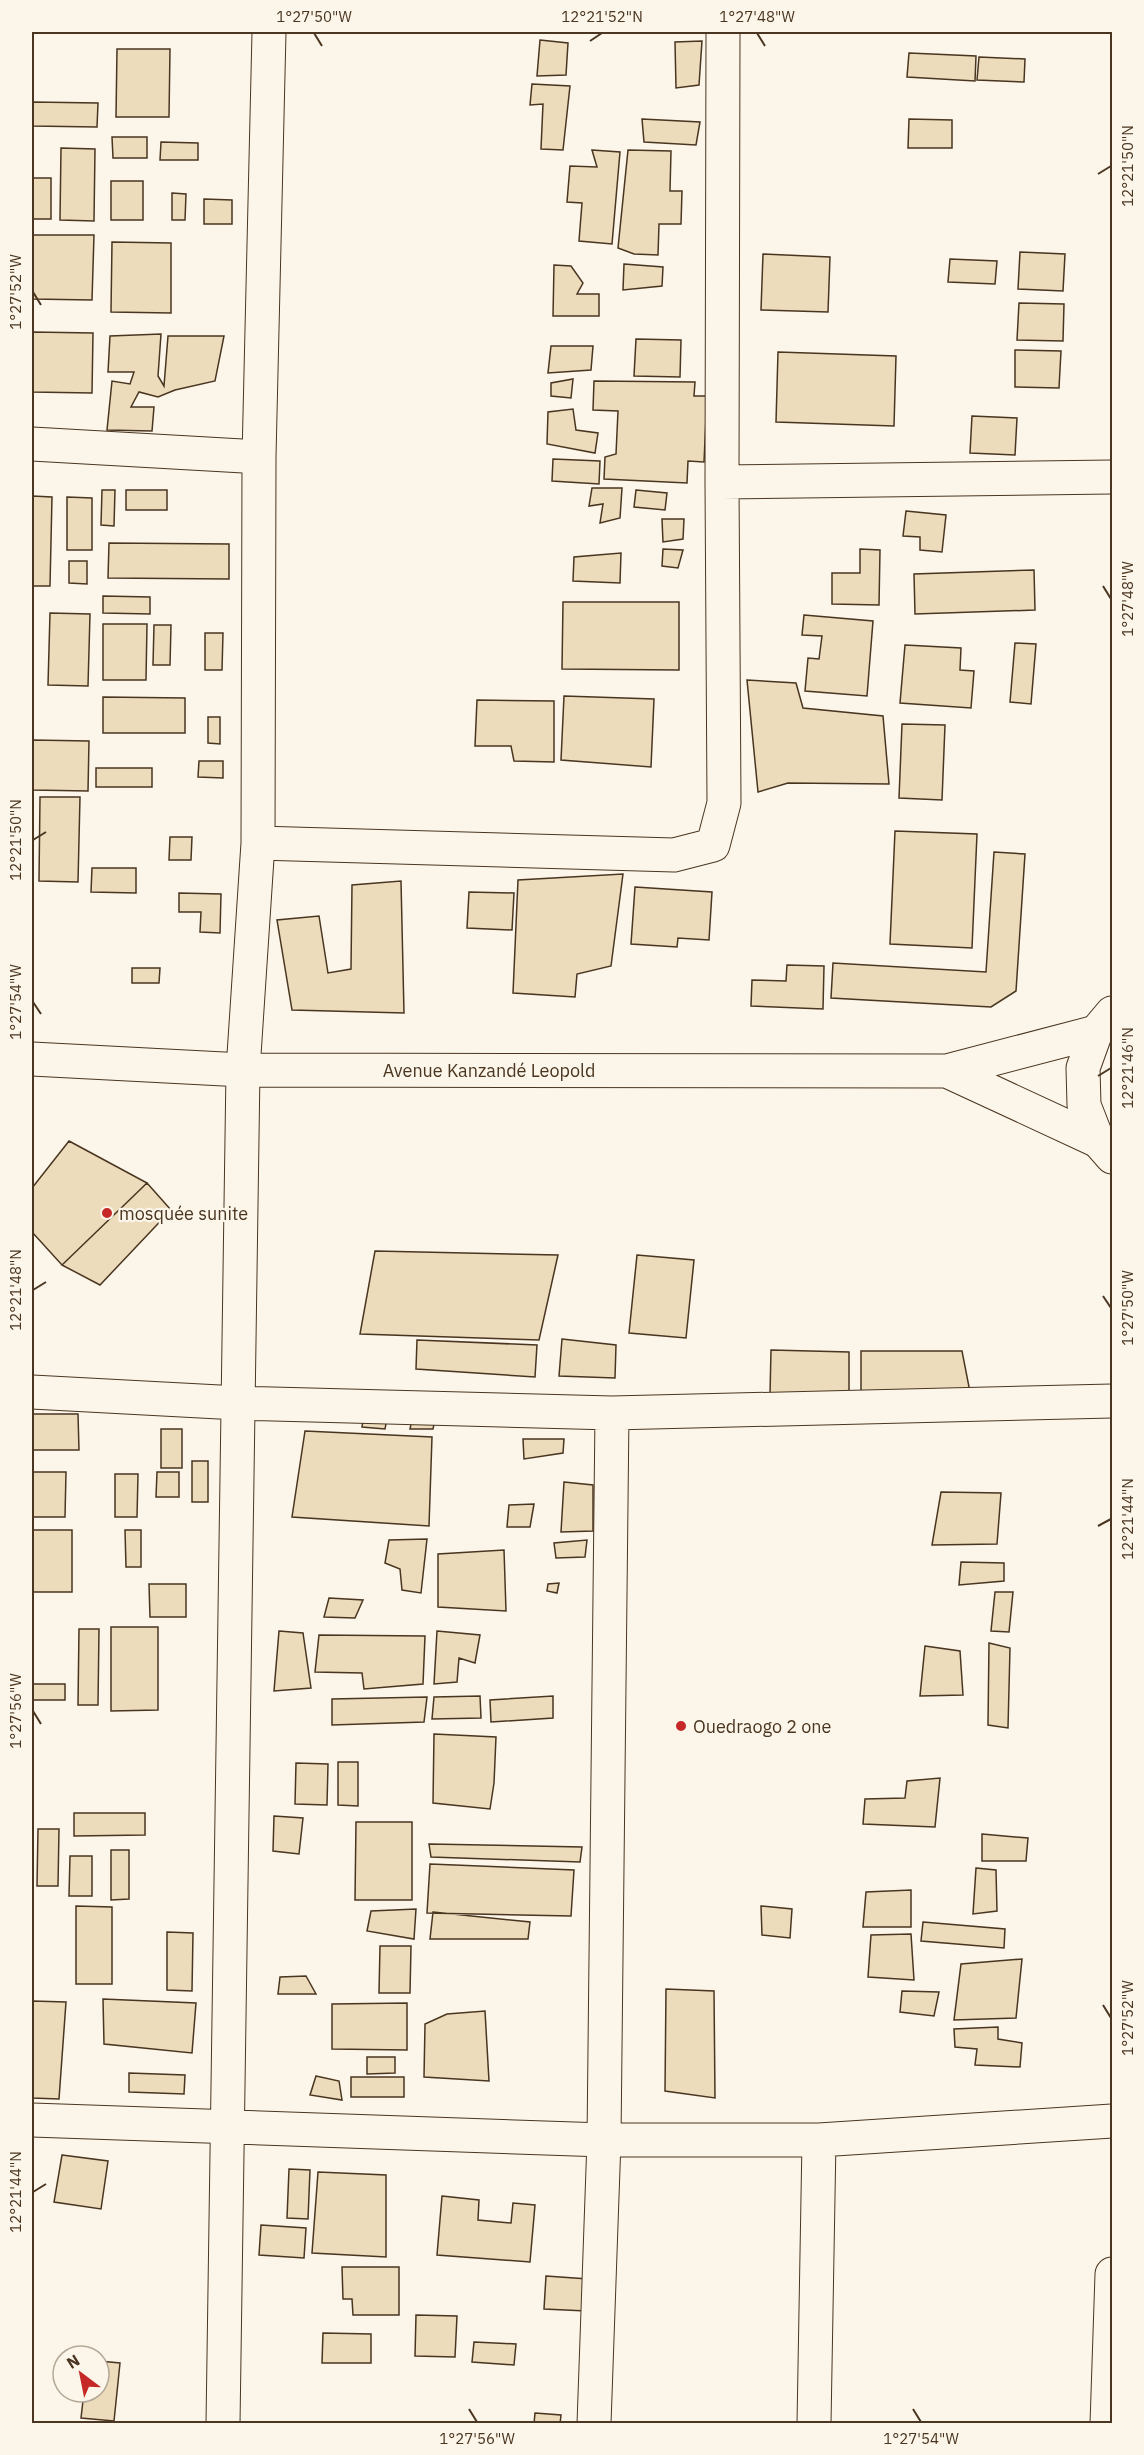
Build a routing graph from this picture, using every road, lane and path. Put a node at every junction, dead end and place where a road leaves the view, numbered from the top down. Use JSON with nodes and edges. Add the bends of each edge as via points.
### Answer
{"nodes":[{"id":1,"x":269,"y":32,"type":"edge"},
{"id":2,"x":723,"y":32,"type":"edge"},
{"id":3,"x":32,"y":444,"type":"edge"},
{"id":4,"x":259,"y":457,"type":"junction"},
{"id":5,"x":1113,"y":477,"type":"edge"},
{"id":6,"x":722,"y":482,"type":"junction"},
{"id":7,"x":258,"y":843,"type":"junction"},
{"id":8,"x":1104,"y":1022,"type":"edge"},
{"id":9,"x":32,"y":1059,"type":"edge"},
{"id":10,"x":243,"y":1070,"type":"junction"},
{"id":11,"x":947,"y":1071,"type":"junction"},
{"id":12,"x":1105,"y":1149,"type":"edge"},
{"id":13,"x":32,"y":1392,"type":"edge"},
{"id":14,"x":1113,"y":1401,"type":"edge"},
{"id":15,"x":238,"y":1403,"type":"junction"},
{"id":16,"x":612,"y":1413,"type":"junction"},
{"id":17,"x":32,"y":2120,"type":"edge"},
{"id":18,"x":1113,"y":2121,"type":"edge"},
{"id":19,"x":226,"y":2128,"type":"junction"},
{"id":20,"x":604,"y":2140,"type":"junction"},
{"id":21,"x":819,"y":2140,"type":"junction"},
{"id":22,"x":1113,"y":2274,"type":"edge"},
{"id":23,"x":223,"y":2424,"type":"edge"},
{"id":24,"x":594,"y":2424,"type":"edge"},
{"id":25,"x":814,"y":2424,"type":"edge"},
{"id":26,"x":1107,"y":2424,"type":"edge"}],
"edges":[{"from":1,"to":4,"type":"street"},
{"from":2,"to":6,"type":"street"},
{"from":3,"to":4,"type":"street"},
{"from":4,"to":7,"type":"street"},
{"from":5,"to":6,"type":"street"},
{"from":6,"to":7,"type":"street","via":[[724,803],[713,845],[675,855]]},
{"from":7,"to":10,"type":"street"},
{"from":8,"to":11,"type":"street"},
{"from":8,"to":12,"type":"street","via":[[1083,1068],[1084,1106]]},
{"from":9,"to":10,"type":"street","name":"Avenue Kanzandé Leopold"},
{"from":10,"to":11,"type":"street","name":"Avenue Kanzandé Leopold"},
{"from":10,"to":15,"type":"street"},
{"from":11,"to":12,"type":"street"},
{"from":13,"to":15,"type":"street"},
{"from":14,"to":16,"type":"street"},
{"from":15,"to":16,"type":"street"},
{"from":15,"to":19,"type":"street"},
{"from":16,"to":20,"type":"street"},
{"from":17,"to":19,"type":"street"},
{"from":18,"to":21,"type":"street"},
{"from":19,"to":20,"type":"street"},
{"from":19,"to":23,"type":"street"},
{"from":20,"to":21,"type":"street"},
{"from":20,"to":24,"type":"street"},
{"from":21,"to":25,"type":"street"},
{"from":22,"to":26,"type":"street"}]}
